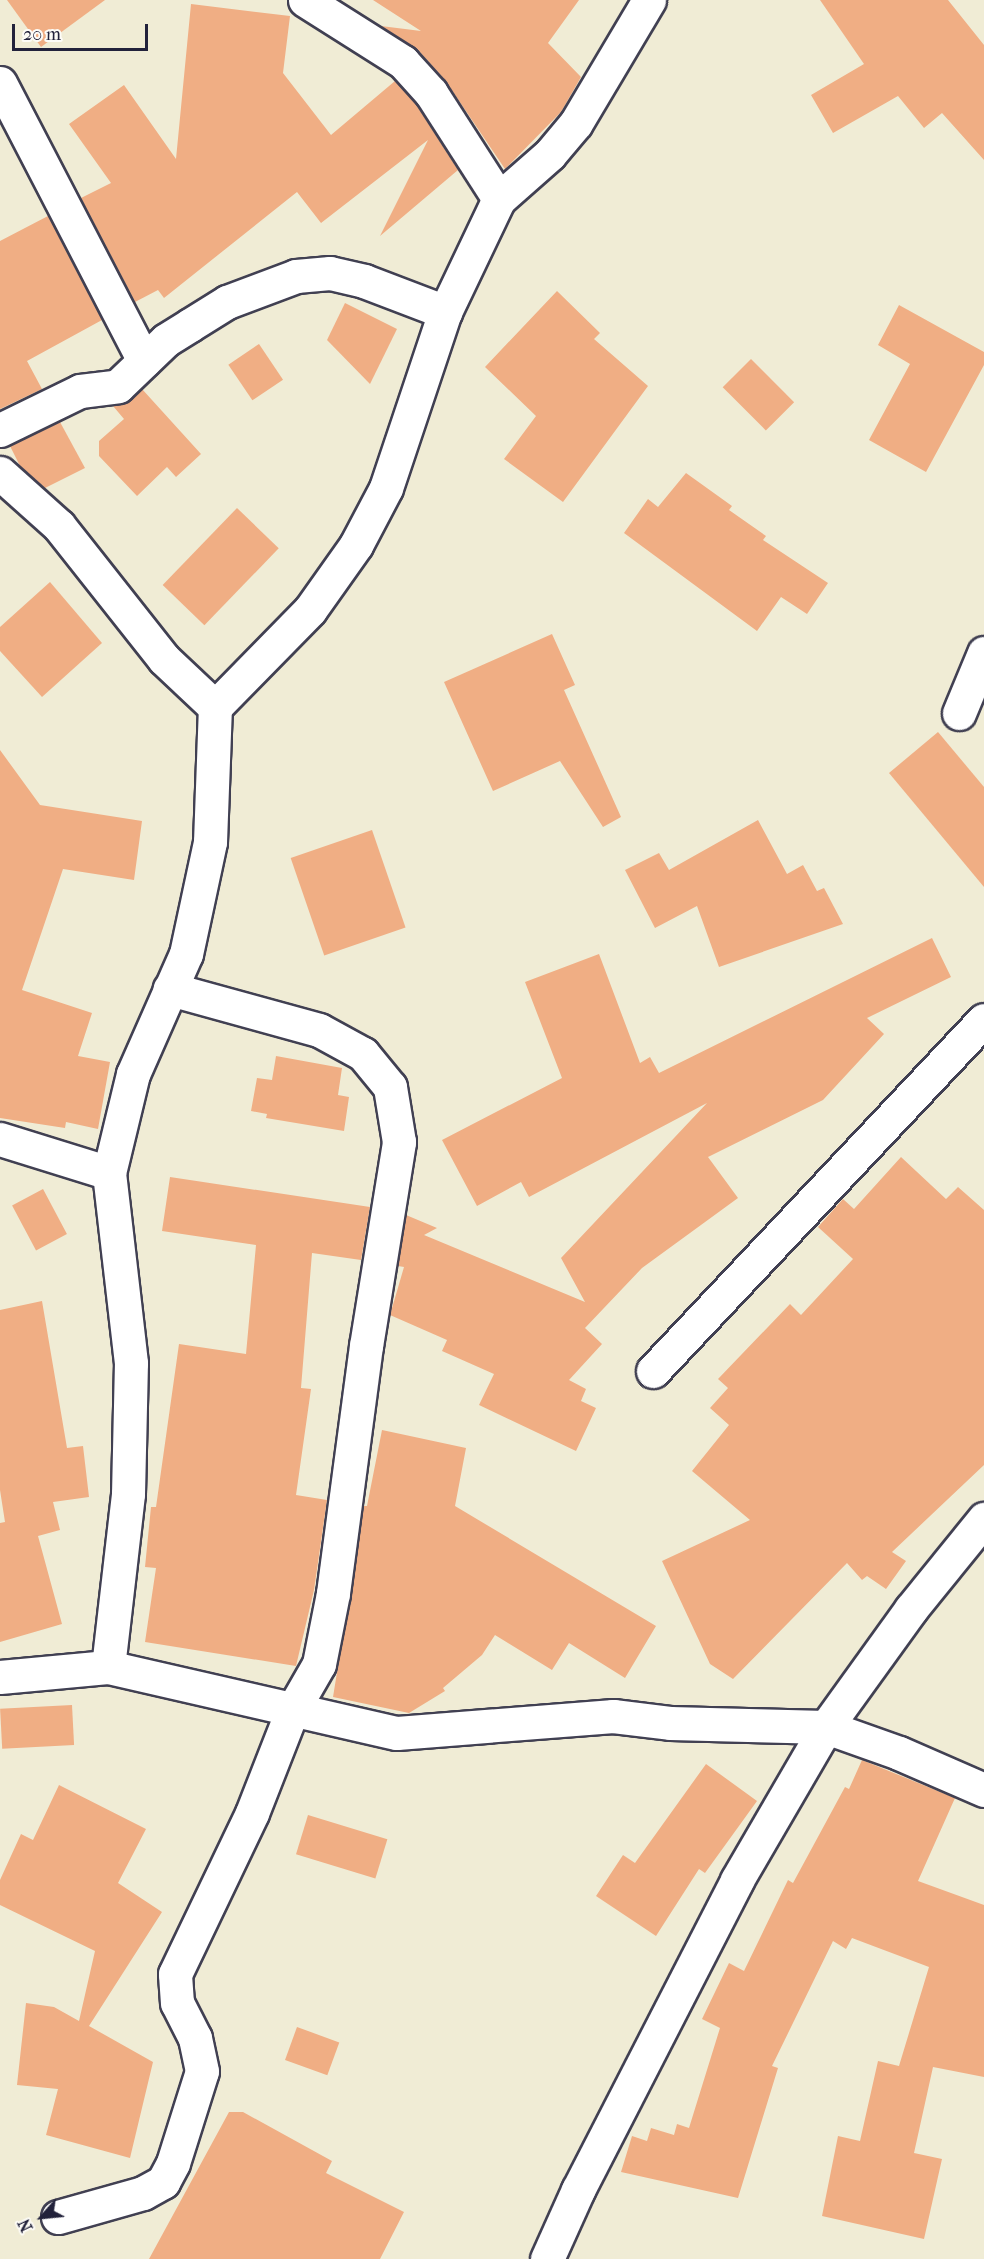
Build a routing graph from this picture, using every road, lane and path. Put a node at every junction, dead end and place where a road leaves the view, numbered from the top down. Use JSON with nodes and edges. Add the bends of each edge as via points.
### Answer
{"nodes":[{"id":1,"x":305,"y":0,"type":"edge"},
{"id":2,"x":649,"y":0,"type":"edge"},
{"id":3,"x":0,"y":83,"type":"edge"},
{"id":4,"x":499,"y":199,"type":"junction"},
{"id":5,"x":445,"y":312,"type":"junction"},
{"id":6,"x":144,"y":361,"type":"junction"},
{"id":7,"x":0,"y":430,"type":"edge"},
{"id":8,"x":0,"y":473,"type":"edge"},
{"id":9,"x":984,"y":653,"type":"edge"},
{"id":10,"x":215,"y":707,"type":"junction"},
{"id":11,"x":959,"y":713,"type":"dead end"},
{"id":12,"x":170,"y":989,"type":"junction"},
{"id":13,"x":984,"y":1020,"type":"edge"},
{"id":14,"x":0,"y":1139,"type":"edge"},
{"id":15,"x":109,"y":1173,"type":"junction"},
{"id":16,"x":653,"y":1371,"type":"dead end"},
{"id":17,"x":984,"y":1519,"type":"edge"},
{"id":18,"x":108,"y":1667,"type":"junction"},
{"id":19,"x":0,"y":1677,"type":"edge"},
{"id":20,"x":292,"y":1711,"type":"junction"},
{"id":21,"x":826,"y":1727,"type":"junction"},
{"id":22,"x":984,"y":1790,"type":"edge"},
{"id":23,"x":58,"y":2217,"type":"dead end"},
{"id":24,"x":547,"y":2259,"type":"edge"}],
"edges":[{"from":1,"to":4,"type":"street","via":[[403,62],[431,93]]},
{"from":2,"to":4,"type":"street","via":[[576,123],[550,154]]},
{"from":3,"to":6,"type":"street"},
{"from":4,"to":5,"type":"street"},
{"from":5,"to":6,"type":"street","via":[[364,281],[330,273],[297,276],[227,302],[166,340]]},
{"from":5,"to":10,"type":"street","via":[[386,488],[356,545],[310,610]]},
{"from":6,"to":7,"type":"street","via":[[118,386],[80,391]]},
{"from":8,"to":10,"type":"street","via":[[59,526],[164,659]]},
{"from":9,"to":11,"type":"street"},
{"from":10,"to":12,"type":"street","via":[[210,842],[186,954]]},
{"from":12,"to":15,"type":"street","via":[[133,1074]]},
{"from":12,"to":20,"type":"street","via":[[319,1030],[363,1054],[390,1087],[399,1142],[366,1346],[333,1593],[320,1664]]},
{"from":13,"to":16,"type":"street"},
{"from":14,"to":15,"type":"street"},
{"from":15,"to":18,"type":"street","via":[[131,1363],[128,1494]]},
{"from":17,"to":21,"type":"street","via":[[910,1609]]},
{"from":18,"to":19,"type":"street"},
{"from":18,"to":20,"type":"street"},
{"from":20,"to":21,"type":"street","via":[[397,1733],[613,1716],[670,1723]]},
{"from":20,"to":23,"type":"street","via":[[252,1813],[175,1974],[177,2003],[195,2038],[202,2071],[173,2163],[163,2182],[143,2193]]},
{"from":21,"to":22,"type":"street"},
{"from":21,"to":24,"type":"street","via":[[737,1880],[578,2190]]}]}
